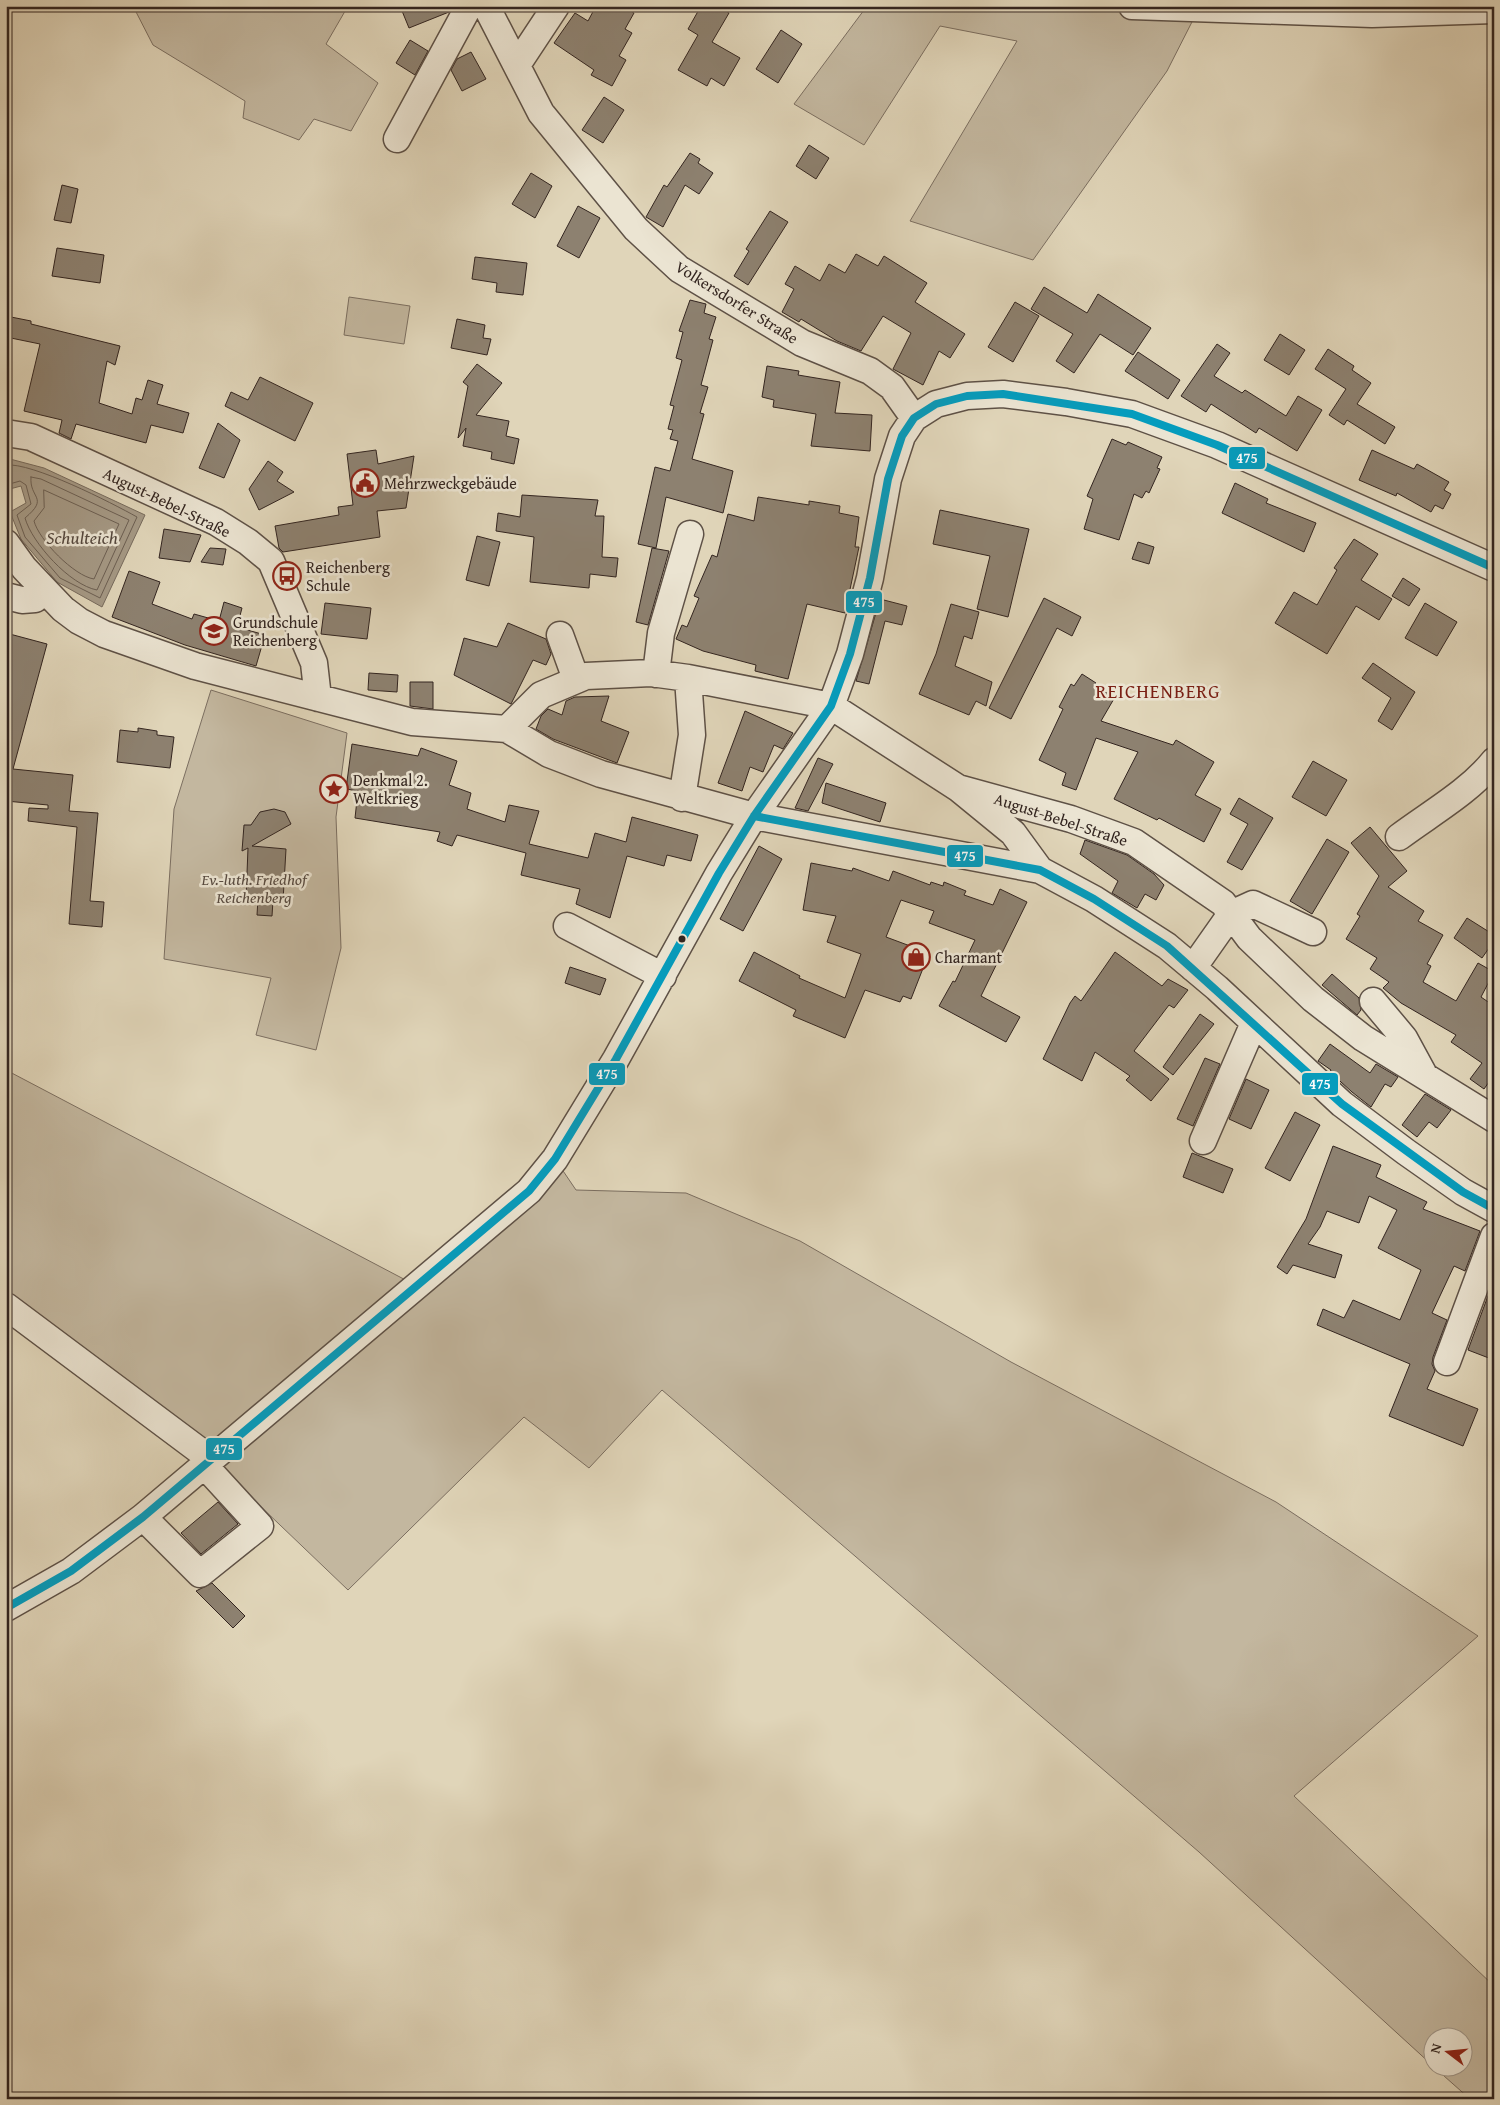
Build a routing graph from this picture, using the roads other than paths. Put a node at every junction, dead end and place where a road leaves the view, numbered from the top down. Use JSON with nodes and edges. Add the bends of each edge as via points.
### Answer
{"nodes":[{"id":1,"x":470,"y":6,"type":"edge"},
{"id":2,"x":486,"y":6,"type":"edge"},
{"id":3,"x":556,"y":6,"type":"edge"},
{"id":4,"x":1132,"y":6,"type":"edge"},
{"id":5,"x":1494,"y":10,"type":"edge"},
{"id":6,"x":517,"y":65,"type":"junction"},
{"id":7,"x":397,"y":139,"type":"dead end"},
{"id":8,"x":914,"y":418,"type":"junction"},
{"id":9,"x":6,"y":433,"type":"edge"},
{"id":10,"x":690,"y":534,"type":"dead end"},
{"id":11,"x":6,"y":543,"type":"edge"},
{"id":12,"x":1494,"y":568,"type":"edge"},
{"id":13,"x":44,"y":589,"type":"junction"},
{"id":14,"x":6,"y":596,"type":"edge"},
{"id":15,"x":560,"y":634,"type":"dead end"},
{"id":16,"x":656,"y":674,"type":"junction"},
{"id":17,"x":688,"y":678,"type":"junction"},
{"id":18,"x":576,"y":679,"type":"junction"},
{"id":19,"x":318,"y":698,"type":"junction"},
{"id":20,"x":831,"y":706,"type":"junction"},
{"id":21,"x":507,"y":729,"type":"junction"},
{"id":22,"x":1494,"y":761,"type":"edge"},
{"id":23,"x":958,"y":788,"type":"junction"},
{"id":24,"x":682,"y":798,"type":"junction"},
{"id":25,"x":754,"y":816,"type":"junction"},
{"id":26,"x":1399,"y":836,"type":"dead end"},
{"id":27,"x":1040,"y":870,"type":"junction"},
{"id":28,"x":1231,"y":914,"type":"junction"},
{"id":29,"x":567,"y":926,"type":"dead end"},
{"id":30,"x":1313,"y":932,"type":"dead end"},
{"id":31,"x":1193,"y":968,"type":"junction"},
{"id":32,"x":662,"y":976,"type":"junction"},
{"id":33,"x":1373,"y":1001,"type":"dead end"},
{"id":34,"x":1254,"y":1023,"type":"junction"},
{"id":35,"x":1424,"y":1074,"type":"junction"},
{"id":36,"x":1494,"y":1120,"type":"edge"},
{"id":37,"x":1204,"y":1141,"type":"dead end"},
{"id":38,"x":1494,"y":1209,"type":"edge"},
{"id":39,"x":1494,"y":1236,"type":"edge"},
{"id":40,"x":6,"y":1306,"type":"edge"},
{"id":41,"x":1448,"y":1362,"type":"dead end"},
{"id":42,"x":208,"y":1463,"type":"junction"},
{"id":43,"x":143,"y":1517,"type":"junction"},
{"id":44,"x":6,"y":1608,"type":"edge"}],
"edges":[{"from":1,"to":7,"type":"street"},
{"from":2,"to":6,"type":"street","name":"Volkersdorfer Straße"},
{"from":3,"to":6,"type":"street"},
{"from":4,"to":5,"type":"street","via":[[1372,14]]},
{"from":6,"to":8,"type":"street","name":"Volkersdorfer Straße","via":[[541,113],[636,229],[680,269],[802,342],[870,371],[892,387]]},
{"from":8,"to":12,"type":"street","via":[[936,404],[967,396],[1003,394],[1132,414],[1217,445]]},
{"from":8,"to":20,"type":"street","via":[[902,436],[888,479],[870,578],[850,654]]},
{"from":9,"to":19,"type":"street","name":"August-Bebel-Straße","via":[[31,437],[216,522],[271,561],[314,663]]},
{"from":10,"to":16,"type":"street","via":[[661,633]]},
{"from":11,"to":13,"type":"street","name":"August-Bebel-Straße"},
{"from":13,"to":14,"type":"street","via":[[36,599]]},
{"from":13,"to":19,"type":"street","name":"August-Bebel-Straße","via":[[63,609],[104,634],[194,666]]},
{"from":15,"to":18,"type":"street"},
{"from":16,"to":17,"type":"street","name":"August-Bebel-Straße"},
{"from":16,"to":18,"type":"street","name":"August-Bebel-Straße"},
{"from":17,"to":20,"type":"street","name":"August-Bebel-Straße"},
{"from":17,"to":24,"type":"street","via":[[692,735]]},
{"from":18,"to":21,"type":"street","name":"August-Bebel-Straße","via":[[541,694]]},
{"from":19,"to":21,"type":"street","name":"August-Bebel-Straße","via":[[412,722]]},
{"from":20,"to":23,"type":"street","name":"August-Bebel-Straße"},
{"from":20,"to":25,"type":"street"},
{"from":21,"to":24,"type":"street","name":"August-Bebel-Straße","via":[[549,754],[601,774]]},
{"from":22,"to":26,"type":"street","via":[[1458,794]]},
{"from":23,"to":27,"type":"street","name":"August-Bebel-Straße","via":[[1013,833]]},
{"from":23,"to":28,"type":"street","name":"August-Bebel-Straße","via":[[1071,819],[1134,842],[1223,903]]},
{"from":24,"to":25,"type":"street","name":"August-Bebel-Straße"},
{"from":25,"to":27,"type":"street","name":"August-Bebel-Straße"},
{"from":25,"to":32,"type":"street"},
{"from":27,"to":31,"type":"street","name":"August-Bebel-Straße","via":[[1094,899],[1167,946]]},
{"from":28,"to":30,"type":"street","via":[[1253,904]]},
{"from":28,"to":31,"type":"street"},
{"from":28,"to":35,"type":"street","name":"August-Bebel-Straße","via":[[1249,938],[1313,999],[1363,1038]]},
{"from":29,"to":32,"type":"street"},
{"from":31,"to":34,"type":"street","name":"August-Bebel-Straße"},
{"from":32,"to":42,"type":"street","via":[[556,1159],[529,1191]]},
{"from":33,"to":35,"type":"street","name":"August-Bebel-Straße","via":[[1404,1038]]},
{"from":34,"to":37,"type":"street"},
{"from":34,"to":38,"type":"street","name":"August-Bebel-Straße","via":[[1342,1104],[1463,1192]]},
{"from":35,"to":36,"type":"street","name":"August-Bebel-Straße"},
{"from":39,"to":41,"type":"street"},
{"from":40,"to":42,"type":"street"},
{"from":42,"to":43,"type":"street"},
{"from":42,"to":43,"type":"street","via":[[260,1526],[200,1574]]},
{"from":43,"to":44,"type":"street","via":[[71,1571]]}]}
